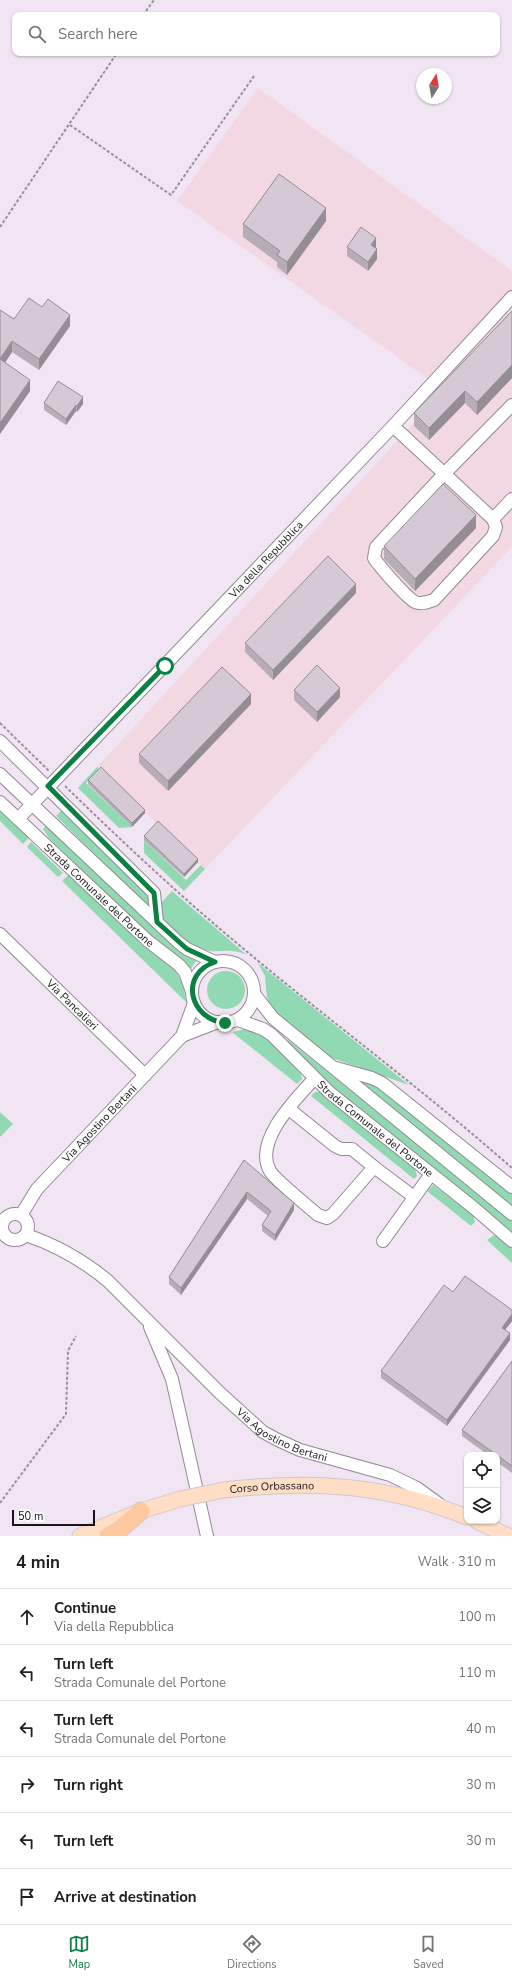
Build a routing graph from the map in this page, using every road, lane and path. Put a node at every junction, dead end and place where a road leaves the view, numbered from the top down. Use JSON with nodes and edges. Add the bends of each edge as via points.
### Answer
{"nodes":[{"id":1,"x":154,"y":0,"type":"edge"},
{"id":2,"x":145,"y":12,"type":"edge"},
{"id":3,"x":115,"y":56,"type":"edge"},
{"id":4,"x":254,"y":76,"type":"dead end"},
{"id":5,"x":70,"y":125,"type":"junction"},
{"id":6,"x":0,"y":227,"type":"edge"},
{"id":7,"x":512,"y":297,"type":"edge"},
{"id":8,"x":512,"y":405,"type":"edge"},
{"id":9,"x":393,"y":426,"type":"junction"},
{"id":10,"x":443,"y":475,"type":"junction"},
{"id":11,"x":512,"y":499,"type":"edge"},
{"id":12,"x":492,"y":519,"type":"junction"},
{"id":13,"x":0,"y":723,"type":"edge"},
{"id":14,"x":0,"y":741,"type":"edge"},
{"id":15,"x":0,"y":774,"type":"edge"},
{"id":16,"x":56,"y":777,"type":"junction"},
{"id":17,"x":48,"y":786,"type":"junction"},
{"id":18,"x":0,"y":802,"type":"edge"},
{"id":19,"x":31,"y":804,"type":"junction"},
{"id":20,"x":18,"y":819,"type":"junction"},
{"id":21,"x":157,"y":922,"type":"junction"},
{"id":22,"x":0,"y":934,"type":"edge"},
{"id":23,"x":215,"y":962,"type":"junction"},
{"id":24,"x":255,"y":995,"type":"junction"},
{"id":25,"x":193,"y":997,"type":"junction"},
{"id":26,"x":238,"y":1020,"type":"junction"},
{"id":27,"x":218,"y":1022,"type":"junction"},
{"id":28,"x":182,"y":1036,"type":"junction"},
{"id":29,"x":333,"y":1067,"type":"junction"},
{"id":30,"x":145,"y":1075,"type":"junction"},
{"id":31,"x":314,"y":1079,"type":"junction"},
{"id":32,"x":288,"y":1110,"type":"junction"},
{"id":33,"x":374,"y":1167,"type":"junction"},
{"id":34,"x":512,"y":1168,"type":"edge"},
{"id":35,"x":431,"y":1174,"type":"junction"},
{"id":36,"x":512,"y":1187,"type":"edge"},
{"id":37,"x":414,"y":1197,"type":"junction"},
{"id":38,"x":512,"y":1214,"type":"edge"},
{"id":39,"x":22,"y":1215,"type":"junction"},
{"id":40,"x":2,"y":1235,"type":"edge"},
{"id":41,"x":26,"y":1235,"type":"junction"},
{"id":42,"x":383,"y":1241,"type":"dead end"},
{"id":43,"x":512,"y":1241,"type":"edge"},
{"id":44,"x":146,"y":1319,"type":"junction"},
{"id":45,"x":76,"y":1336,"type":"dead end"},
{"id":46,"x":0,"y":1503,"type":"edge"},
{"id":47,"x":445,"y":1508,"type":"junction"},
{"id":48,"x":141,"y":1511,"type":"junction"},
{"id":49,"x":464,"y":1516,"type":"edge"},
{"id":50,"x":484,"y":1524,"type":"edge"},
{"id":51,"x":80,"y":1536,"type":"edge"},
{"id":52,"x":108,"y":1536,"type":"edge"},
{"id":53,"x":207,"y":1536,"type":"edge"},
{"id":54,"x":508,"y":1536,"type":"edge"}],
"edges":[{"from":1,"to":2,"type":"path"},
{"from":3,"to":5,"type":"path"},
{"from":4,"to":5,"type":"path","via":[[172,196]]},
{"from":5,"to":6,"type":"path"},
{"from":7,"to":9,"type":"street","name":"Via della Repubblica"},
{"from":8,"to":10,"type":"street"},
{"from":9,"to":10,"type":"street"},
{"from":9,"to":16,"type":"street","name":"Via della Repubblica"},
{"from":10,"to":12,"type":"street"},
{"from":10,"to":12,"type":"street","via":[[376,548],[374,558],[378,566],[415,602],[425,604],[434,600],[493,536],[496,527]]},
{"from":11,"to":12,"type":"street"},
{"from":13,"to":16,"type":"path"},
{"from":14,"to":17,"type":"street","name":"Strada Comunale del Portone"},
{"from":15,"to":19,"type":"street","name":"Strada Comunale del Portone"},
{"from":16,"to":17,"type":"street","name":"Via della Repubblica"},
{"from":16,"to":34,"type":"path","via":[[180,895]]},
{"from":17,"to":19,"type":"street","name":"Via della Repubblica"},
{"from":17,"to":21,"type":"street","name":"Strada Comunale del Portone","via":[[154,893]]},
{"from":18,"to":20,"type":"street","name":"Strada Comunale del Portone"},
{"from":19,"to":20,"type":"street","name":"Via della Repubblica"},
{"from":19,"to":21,"type":"street","name":"Strada Comunale del Portone"},
{"from":20,"to":25,"type":"street","name":"Strada Comunale del Portone","via":[[148,941],[179,965],[185,972]]},
{"from":21,"to":23,"type":"street","name":"Strada Comunale del Portone","via":[[187,949]]},
{"from":22,"to":30,"type":"street","name":"Via Pancalieri"},
{"from":23,"to":24,"type":"street","via":[[235,963],[247,971],[253,981]]},
{"from":23,"to":25,"type":"street","via":[[205,967],[196,977]]},
{"from":24,"to":26,"type":"street","via":[[249,1010]]},
{"from":24,"to":29,"type":"street","name":"Strada Comunale del Portone","via":[[273,1018]]},
{"from":25,"to":27,"type":"street","via":[[208,1019]]},
{"from":25,"to":28,"type":"street","name":"Via Agostino Bertani"},
{"from":26,"to":27,"type":"street","via":[[230,1023]]},
{"from":26,"to":31,"type":"street","name":"Strada Comunale del Portone","via":[[272,1035]]},
{"from":27,"to":28,"type":"street","name":"Via Agostino Bertani"},
{"from":28,"to":30,"type":"street","name":"Via Agostino Bertani"},
{"from":29,"to":36,"type":"street","name":"Strada Comunale del Portone","via":[[382,1083]]},
{"from":29,"to":38,"type":"street","name":"Strada Comunale del Portone"},
{"from":30,"to":39,"type":"street","name":"Via Agostino Bertani","via":[[37,1189]]},
{"from":31,"to":32,"type":"street"},
{"from":31,"to":35,"type":"street","name":"Strada Comunale del Portone"},
{"from":32,"to":33,"type":"street","via":[[335,1146],[352,1149]]},
{"from":32,"to":33,"type":"street","via":[[271,1133],[266,1148],[266,1160],[270,1172],[318,1215],[327,1218],[333,1214]]},
{"from":33,"to":37,"type":"street"},
{"from":35,"to":37,"type":"street"},
{"from":35,"to":43,"type":"street","name":"Strada Comunale del Portone"},
{"from":37,"to":42,"type":"street"},
{"from":39,"to":40,"type":"street","via":[[13,1214],[4,1219]]},
{"from":39,"to":41,"type":"street","via":[[29,1224]]},
{"from":40,"to":41,"type":"street","via":[[12,1240],[18,1240]]},
{"from":41,"to":44,"type":"street","name":"Via Agostino Bertani","via":[[91,1268],[108,1281]]},
{"from":44,"to":47,"type":"street","name":"Via Agostino Bertani","via":[[263,1432],[300,1450],[390,1475],[416,1488]]},
{"from":44,"to":53,"type":"street","name":"Via Agostino Bertani","via":[[172,1379]]},
{"from":45,"to":46,"type":"path","via":[[68,1351],[66,1414]]},
{"from":47,"to":48,"type":"main road","name":"Corso Orbassano","bridge":true,"via":[[376,1490],[297,1485],[224,1490],[180,1499]]},
{"from":47,"to":49,"type":"main road","name":"Corso Orbassano"},
{"from":48,"to":51,"type":"main road","name":"Corso Orbassano"},
{"from":48,"to":52,"type":"highway"},
{"from":50,"to":54,"type":"main road"}]}
